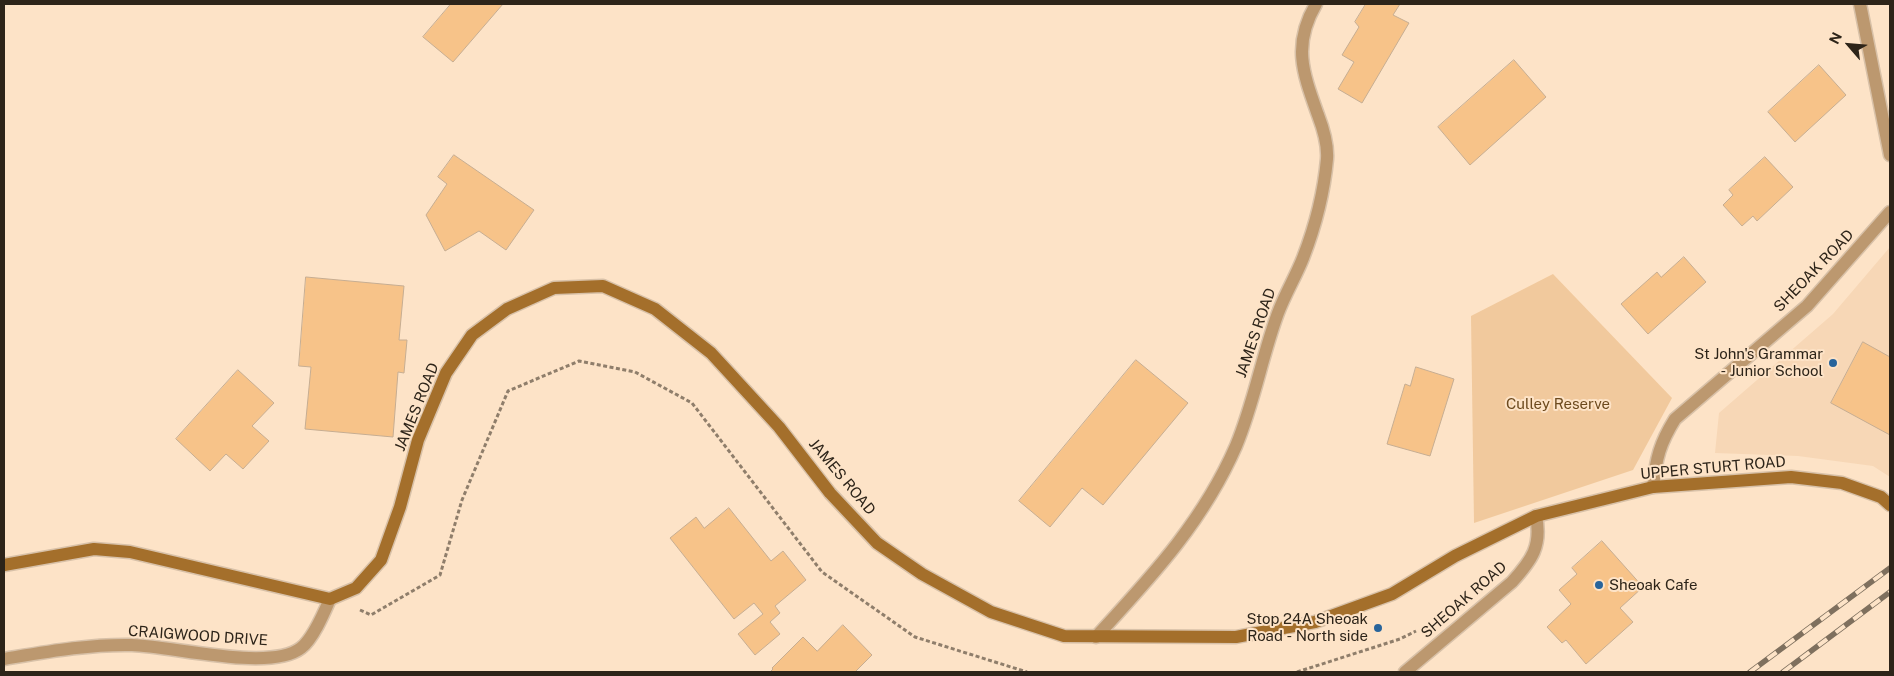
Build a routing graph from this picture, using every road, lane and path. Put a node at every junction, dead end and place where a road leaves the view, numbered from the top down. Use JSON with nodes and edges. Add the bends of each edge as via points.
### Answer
{"nodes":[{"id":1,"x":1316,"y":4,"type":"edge"},
{"id":2,"x":1860,"y":4,"type":"edge"},
{"id":3,"x":1890,"y":155,"type":"edge"},
{"id":4,"x":1890,"y":212,"type":"edge"},
{"id":5,"x":1653,"y":487,"type":"junction"},
{"id":6,"x":1890,"y":505,"type":"edge"},
{"id":7,"x":1536,"y":516,"type":"junction"},
{"id":8,"x":4,"y":565,"type":"edge"},
{"id":9,"x":330,"y":599,"type":"junction"},
{"id":10,"x":1418,"y":631,"type":"dead end"},
{"id":11,"x":1096,"y":637,"type":"junction"},
{"id":12,"x":4,"y":659,"type":"edge"},
{"id":13,"x":1027,"y":672,"type":"edge"},
{"id":14,"x":1298,"y":672,"type":"edge"},
{"id":15,"x":1405,"y":672,"type":"edge"}],
"edges":[{"from":1,"to":11,"type":"street","name":"JAMES ROAD","via":[[1307,19],[1300,48],[1304,76],[1323,128],[1327,157],[1320,202],[1303,257],[1278,312],[1236,445],[1198,516],[1170,555]]},
{"from":2,"to":3,"type":"street"},
{"from":4,"to":5,"type":"street","name":"SHEOAK ROAD","via":[[1807,306],[1675,419],[1662,439]]},
{"from":5,"to":6,"type":"main road","name":"UPPER STURT ROAD","via":[[1791,477],[1842,483],[1881,497]]},
{"from":5,"to":7,"type":"main road","name":"UPPER STURT ROAD"},
{"from":7,"to":11,"type":"main road","name":"JAMES ROAD","via":[[1455,556],[1392,594],[1315,622],[1236,637]]},
{"from":7,"to":15,"type":"street","name":"SHEOAK ROAD","via":[[1540,533],[1536,550],[1525,568]]},
{"from":8,"to":9,"type":"main road","via":[[94,549],[130,552]]},
{"from":9,"to":11,"type":"main road","name":"JAMES ROAD","via":[[356,588],[380,560],[400,507],[418,440],[446,373],[472,335],[507,309],[554,288],[603,286],[655,310],[711,353],[779,427],[830,493],[877,543],[922,574],[991,612],[1064,636]]},
{"from":9,"to":12,"type":"street","name":"CRAIGWOOD DRIVE","via":[[302,648],[280,658],[237,657],[132,645],[61,649]]},
{"from":9,"to":13,"type":"path","via":[[371,614],[440,575],[462,500],[508,391],[579,361],[635,372],[692,403],[822,572],[916,637]]},
{"from":10,"to":14,"type":"path","via":[[1400,640]]}]}
